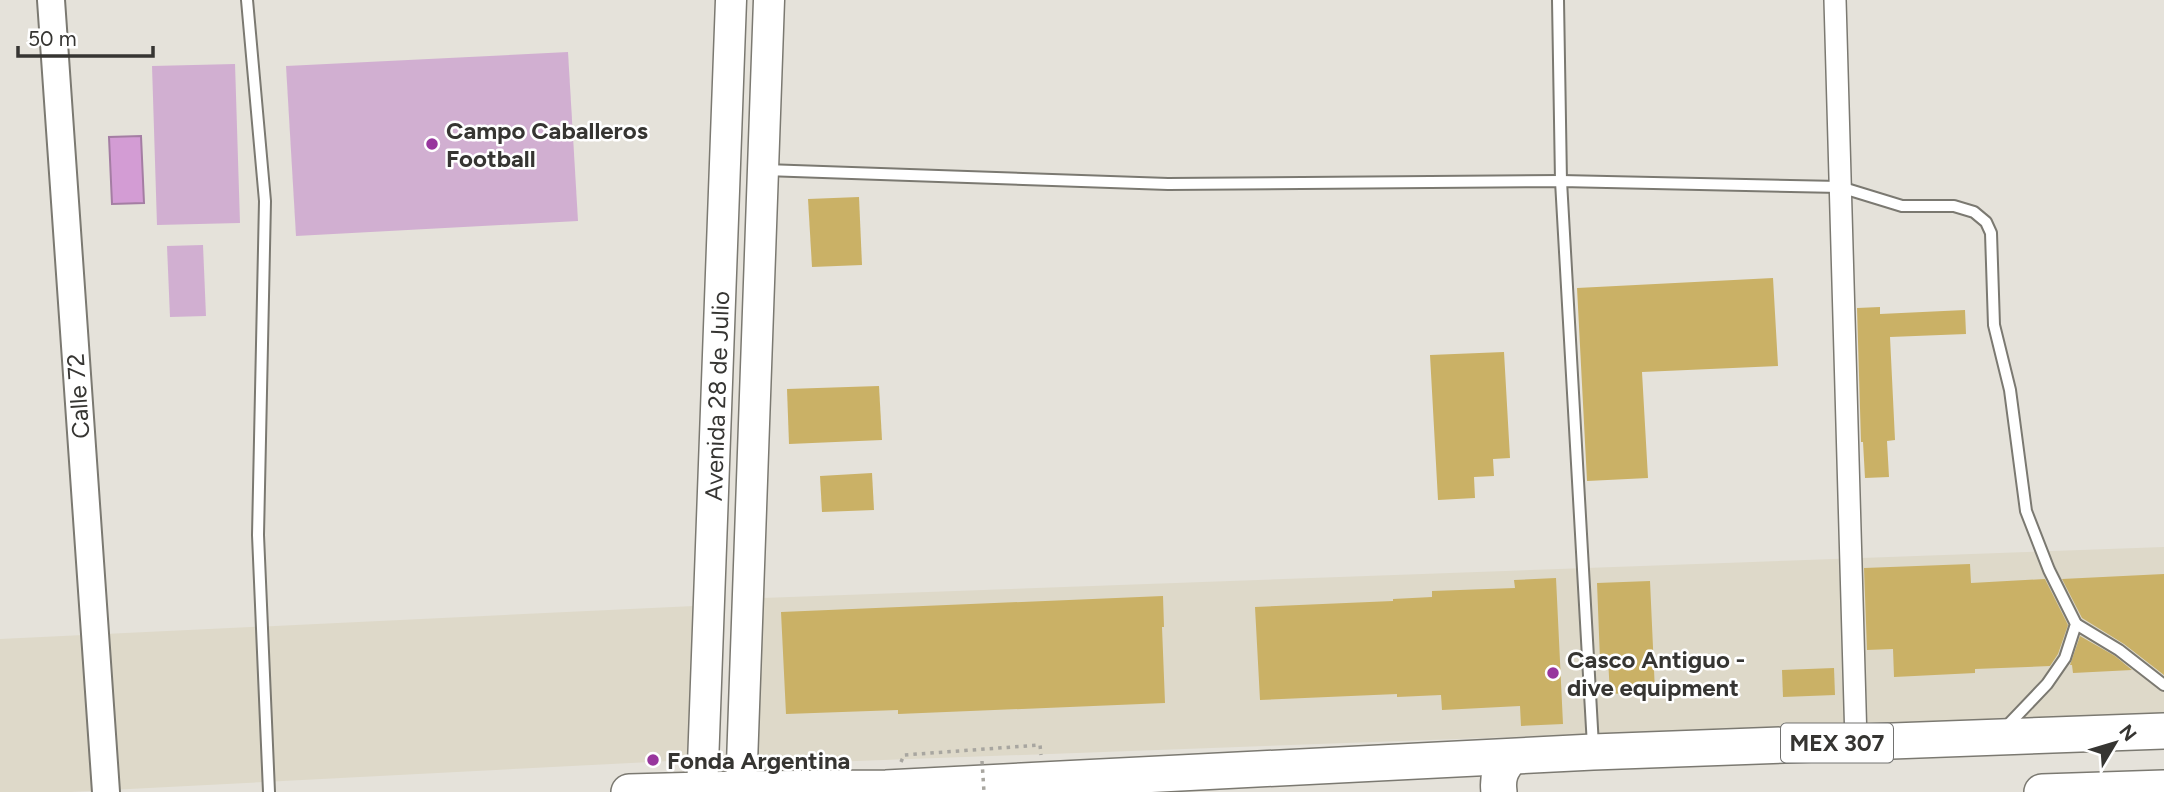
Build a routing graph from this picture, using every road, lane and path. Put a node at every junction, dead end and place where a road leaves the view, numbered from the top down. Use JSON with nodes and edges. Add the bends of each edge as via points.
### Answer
{"nodes":[{"id":1,"x":51,"y":0,"type":"edge"},
{"id":2,"x":247,"y":0,"type":"edge"},
{"id":3,"x":1558,"y":0,"type":"edge"},
{"id":4,"x":1835,"y":0,"type":"edge"},
{"id":5,"x":730,"y":13,"type":"edge"},
{"id":6,"x":769,"y":13,"type":"edge"},
{"id":7,"x":762,"y":170,"type":"junction"},
{"id":8,"x":1561,"y":181,"type":"junction"},
{"id":9,"x":1840,"y":187,"type":"junction"},
{"id":10,"x":2076,"y":624,"type":"junction"},
{"id":11,"x":2164,"y":685,"type":"edge"},
{"id":12,"x":2164,"y":731,"type":"edge"},
{"id":13,"x":1996,"y":737,"type":"junction"},
{"id":14,"x":1856,"y":742,"type":"junction"},
{"id":15,"x":1593,"y":752,"type":"junction"},
{"id":16,"x":1511,"y":757,"type":"junction"},
{"id":17,"x":982,"y":761,"type":"dead end"},
{"id":18,"x":741,"y":790,"type":"edge"},
{"id":19,"x":2156,"y":790,"type":"edge"},
{"id":20,"x":702,"y":791,"type":"edge"},
{"id":21,"x":2115,"y":791,"type":"edge"},
{"id":22,"x":106,"y":792,"type":"edge"},
{"id":23,"x":270,"y":792,"type":"edge"},
{"id":24,"x":629,"y":792,"type":"edge"},
{"id":25,"x":984,"y":792,"type":"edge"},
{"id":26,"x":1499,"y":792,"type":"edge"},
{"id":27,"x":2042,"y":792,"type":"edge"}],
"edges":[{"from":1,"to":22,"type":"street","name":"Calle 72"},
{"from":2,"to":23,"type":"lane","via":[[265,201],[258,534]]},
{"from":3,"to":8,"type":"lane"},
{"from":4,"to":9,"type":"street"},
{"from":5,"to":6,"type":"main road","via":[[741,35],[748,37],[762,33]]},
{"from":5,"to":20,"type":"main road","name":"Avenida 28 de Julio"},
{"from":6,"to":7,"type":"main road","name":"Avenida 28 de Julio"},
{"from":7,"to":8,"type":"lane","via":[[1168,184]]},
{"from":7,"to":18,"type":"main road","name":"Avenida 28 de Julio"},
{"from":8,"to":9,"type":"lane"},
{"from":8,"to":15,"type":"lane"},
{"from":9,"to":10,"type":"lane","via":[[1902,206],[1954,206],[1974,212],[1986,222],[1991,233],[1994,325],[2010,390],[2026,511]]},
{"from":9,"to":14,"type":"street"},
{"from":10,"to":11,"type":"lane"},
{"from":10,"to":13,"type":"lane","via":[[2065,658],[2047,684]]},
{"from":12,"to":13,"type":"highway","number":"MEX 307"},
{"from":13,"to":14,"type":"highway","number":"MEX 307"},
{"from":14,"to":15,"type":"highway","number":"MEX 307"},
{"from":15,"to":16,"type":"highway","number":"MEX 307"},
{"from":16,"to":18,"type":"highway","number":"MEX 307","via":[[886,788]]},
{"from":16,"to":26,"type":"highway","via":[[1498,778]]},
{"from":17,"to":25,"type":"path","bridge":true},
{"from":18,"to":20,"type":"highway","number":"MEX 307"},
{"from":19,"to":21,"type":"highway"},
{"from":20,"to":24,"type":"highway","number":"MEX 307"},
{"from":21,"to":27,"type":"highway"}]}
